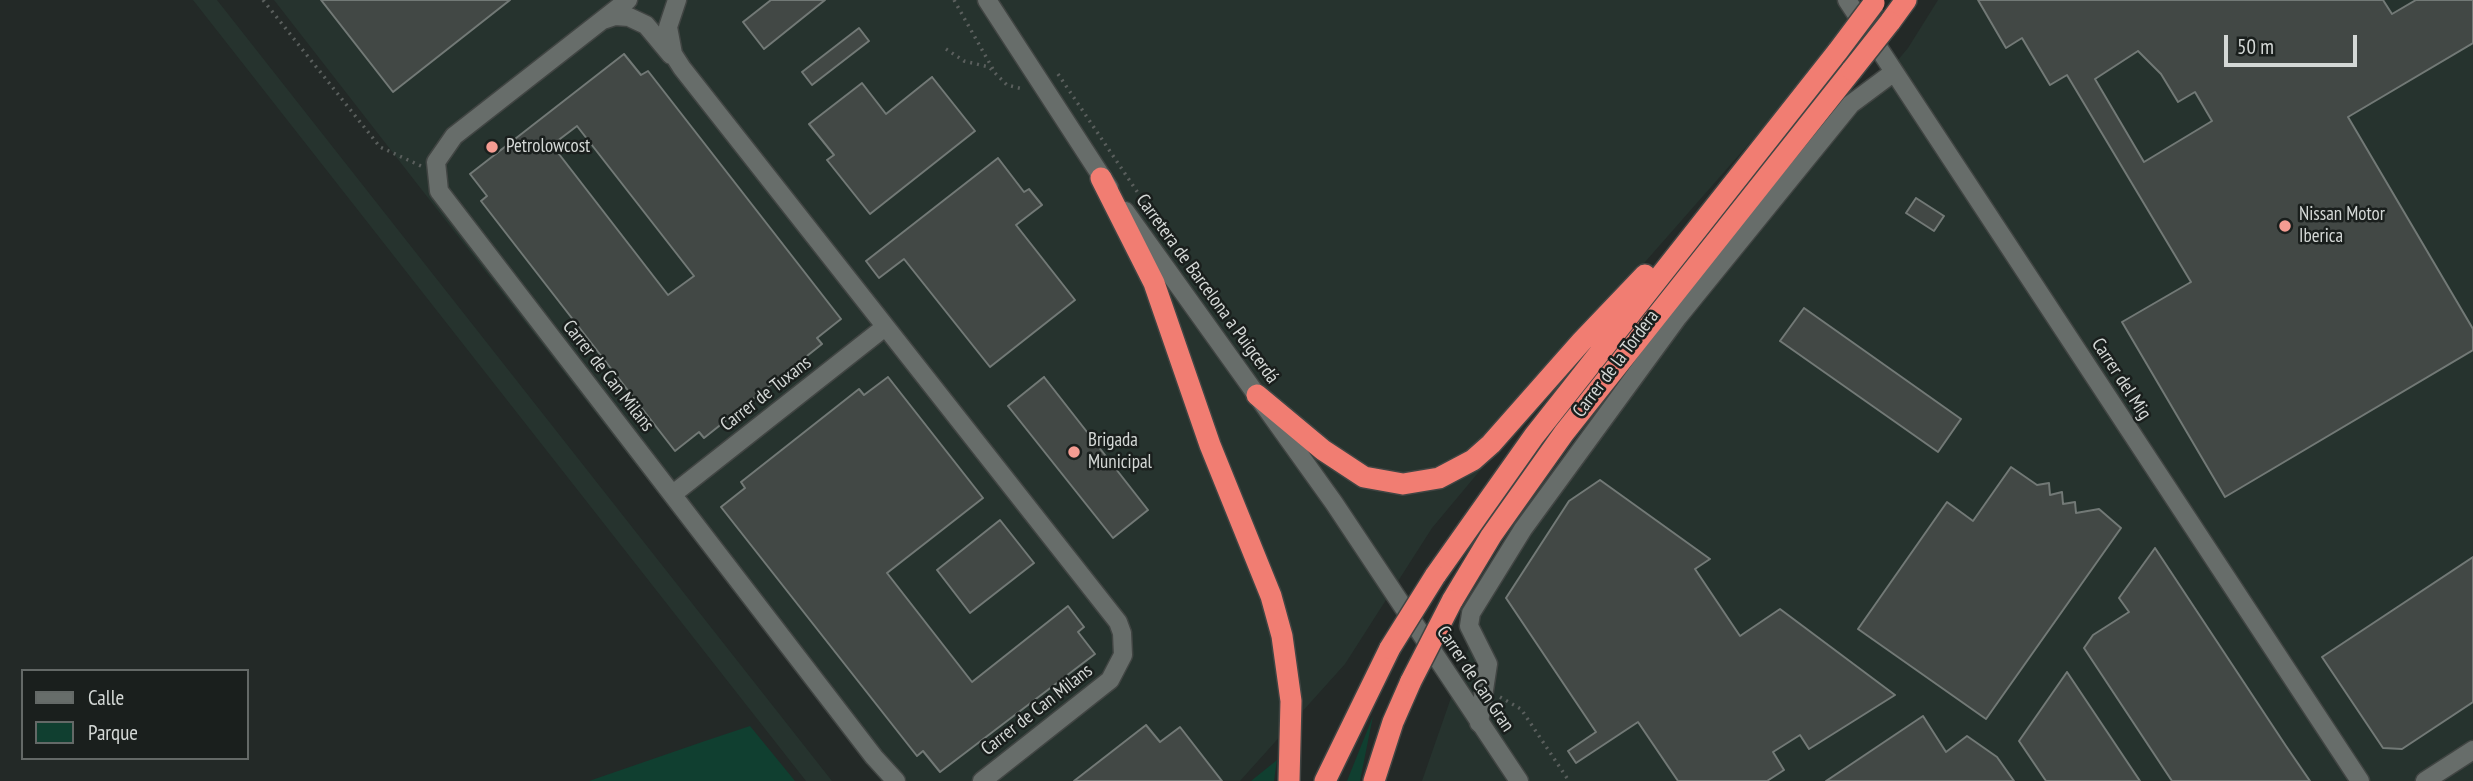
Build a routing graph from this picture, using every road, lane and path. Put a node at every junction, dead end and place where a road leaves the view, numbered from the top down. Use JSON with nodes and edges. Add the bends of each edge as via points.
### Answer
{"nodes":[{"id":1,"x":263,"y":0,"type":"edge"},
{"id":2,"x":628,"y":0,"type":"edge"},
{"id":3,"x":677,"y":0,"type":"edge"},
{"id":4,"x":954,"y":0,"type":"edge"},
{"id":5,"x":987,"y":0,"type":"edge"},
{"id":6,"x":1846,"y":0,"type":"edge"},
{"id":7,"x":1906,"y":0,"type":"edge"},
{"id":8,"x":1875,"y":1,"type":"edge"},
{"id":9,"x":600,"y":22,"type":"junction"},
{"id":10,"x":946,"y":49,"type":"dead end"},
{"id":11,"x":682,"y":68,"type":"junction"},
{"id":12,"x":1055,"y":69,"type":"dead end"},
{"id":13,"x":1894,"y":72,"type":"junction"},
{"id":14,"x":995,"y":73,"type":"junction"},
{"id":15,"x":1031,"y":98,"type":"dead end"},
{"id":16,"x":436,"y":173,"type":"junction"},
{"id":17,"x":1101,"y":178,"type":"junction"},
{"id":18,"x":1734,"y":183,"type":"junction"},
{"id":19,"x":1179,"y":253,"type":"dead end"},
{"id":20,"x":885,"y":327,"type":"junction"},
{"id":21,"x":1257,"y":395,"type":"junction"},
{"id":22,"x":673,"y":494,"type":"junction"},
{"id":23,"x":1396,"y":601,"type":"joint"},
{"id":24,"x":1496,"y":694,"type":"dead end"},
{"id":25,"x":1479,"y":723,"type":"junction"},
{"id":26,"x":2473,"y":750,"type":"edge"},
{"id":27,"x":896,"y":781,"type":"edge"},
{"id":28,"x":982,"y":781,"type":"edge"},
{"id":29,"x":1289,"y":781,"type":"edge"},
{"id":30,"x":1325,"y":781,"type":"edge"},
{"id":31,"x":1374,"y":781,"type":"edge"},
{"id":32,"x":1519,"y":781,"type":"edge"},
{"id":33,"x":1569,"y":781,"type":"edge"},
{"id":34,"x":2360,"y":781,"type":"edge"},
{"id":35,"x":2425,"y":781,"type":"edge"}],
"edges":[{"from":1,"to":16,"type":"path","via":[[380,147]]},
{"from":2,"to":9,"type":"street"},
{"from":3,"to":11,"type":"street","name":"Carrer de Can Milans","via":[[668,27],[673,54]]},
{"from":4,"to":14,"type":"path"},
{"from":5,"to":17,"type":"street","name":"Carretera de Barcelona a Puigcerdá"},
{"from":6,"to":13,"type":"street","name":"Carrer del Mig"},
{"from":7,"to":31,"type":"highway","bridge":true,"via":[[1564,433],[1491,536],[1411,681]]},
{"from":8,"to":18,"type":"highway","bridge":true},
{"from":9,"to":11,"type":"street","name":"Carrer de Can Milans","via":[[615,16],[646,25]]},
{"from":9,"to":16,"type":"street","via":[[454,136],[440,153]]},
{"from":10,"to":14,"type":"path"},
{"from":11,"to":20,"type":"street","name":"Carrer de Can Milans"},
{"from":12,"to":19,"type":"path"},
{"from":13,"to":25,"type":"street","name":"Carrer de la Tordera","via":[[1843,114],[1678,317],[1523,529],[1471,613],[1469,626],[1488,664]]},
{"from":13,"to":34,"type":"street","name":"Carrer del Mig"},
{"from":14,"to":15,"type":"path"},
{"from":16,"to":22,"type":"street","name":"Carrer de Can Milans","via":[[439,191]]},
{"from":17,"to":21,"type":"street","name":"Carretera de Barcelona a Puigcerdá"},
{"from":17,"to":29,"type":"highway","via":[[1154,283],[1210,445],[1271,596],[1291,701]]},
{"from":18,"to":21,"type":"highway","via":[[1582,341],[1491,444],[1457,470],[1403,484],[1364,477],[1323,450]]},
{"from":18,"to":30,"type":"highway","bridge":true,"via":[[1534,436],[1435,576],[1390,648]]},
{"from":20,"to":22,"type":"street","name":"Carrer de Tuxans"},
{"from":20,"to":28,"type":"street","name":"Carrer de Can Milans","via":[[1118,622],[1125,644],[1119,668],[1110,680]]},
{"from":21,"to":23,"type":"street","name":"Carretera de Barcelona a Puigcerdá"},
{"from":22,"to":27,"type":"street","name":"Carrer de Can Milans"},
{"from":23,"to":25,"type":"street","name":"Carrer de Can Gran"},
{"from":24,"to":33,"type":"path","via":[[1521,709]]},
{"from":25,"to":32,"type":"street","name":"Carrer de Can Gran"},
{"from":26,"to":35,"type":"street"}]}
